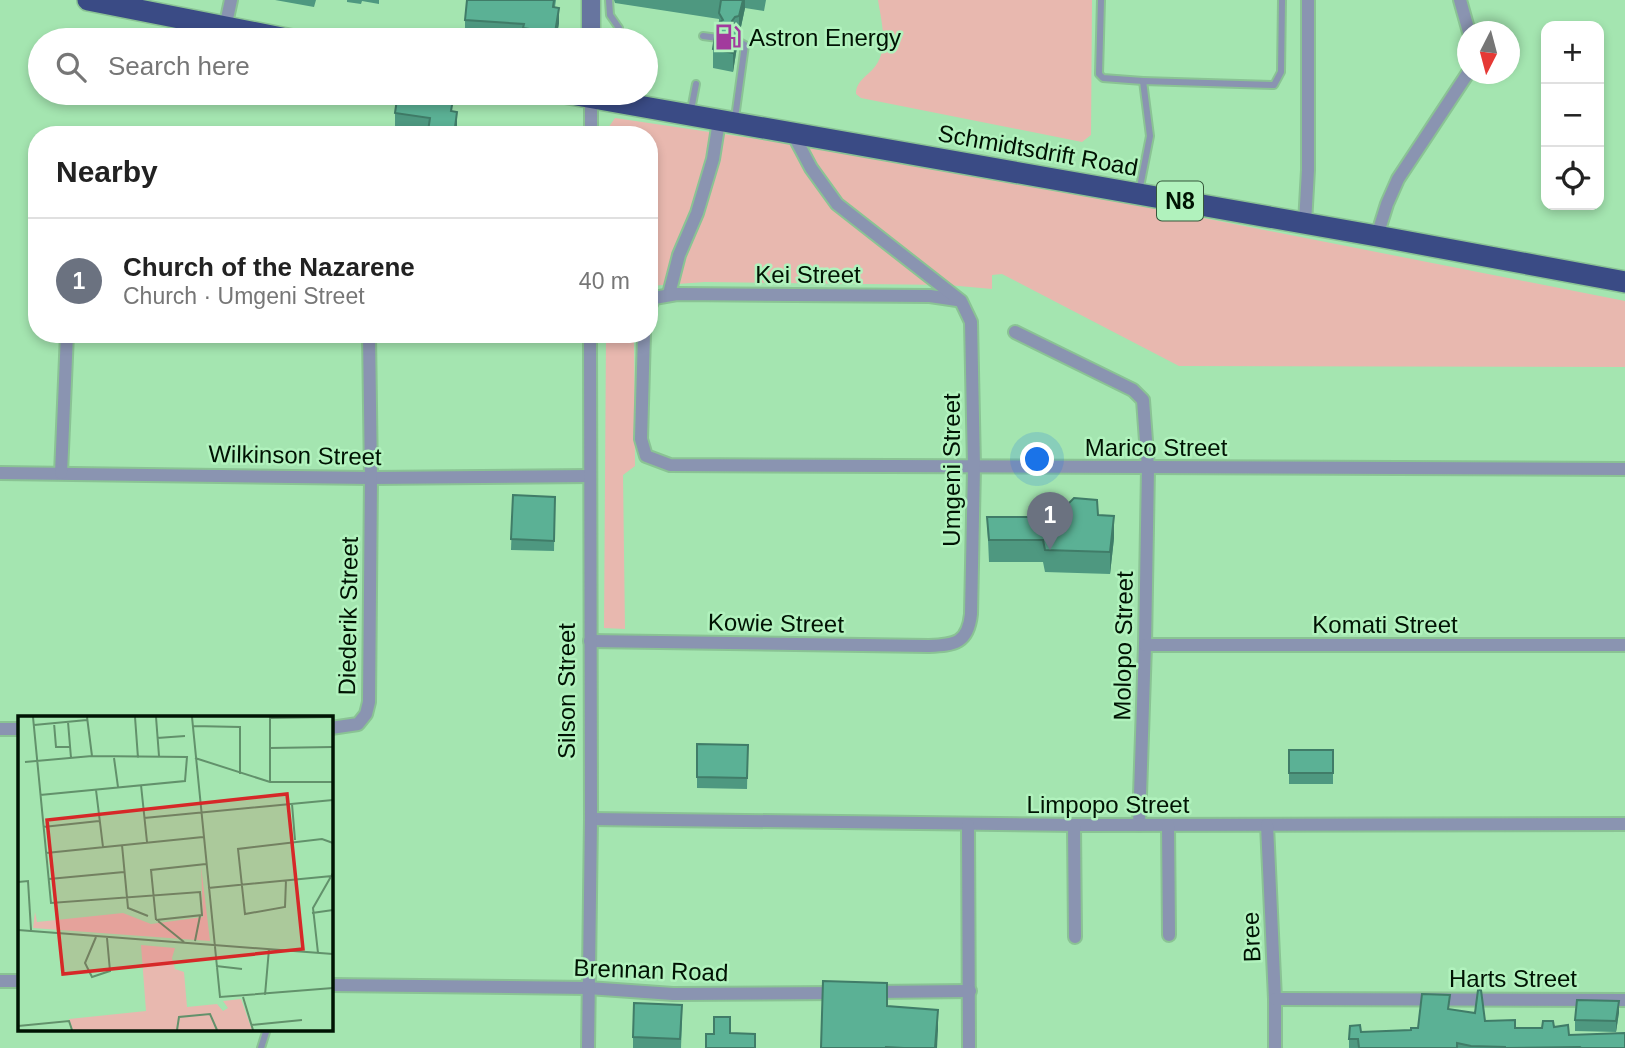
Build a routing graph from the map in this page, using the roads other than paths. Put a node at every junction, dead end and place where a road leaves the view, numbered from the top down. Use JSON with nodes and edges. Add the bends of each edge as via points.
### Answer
{"nodes":[{"id":1,"x":88,"y":0,"type":"edge"},
{"id":2,"x":231,"y":0,"type":"edge"},
{"id":3,"x":591,"y":0,"type":"edge"},
{"id":4,"x":608,"y":0,"type":"edge"},
{"id":5,"x":1101,"y":0,"type":"edge"},
{"id":6,"x":1282,"y":0,"type":"edge"},
{"id":7,"x":1308,"y":0,"type":"edge"},
{"id":8,"x":1460,"y":0,"type":"edge"},
{"id":9,"x":1466,"y":21,"type":"edge"},
{"id":10,"x":225,"y":27,"type":"junction"},
{"id":11,"x":230,"y":28,"type":"edge"},
{"id":12,"x":591,"y":28,"type":"edge"},
{"id":13,"x":619,"y":28,"type":"dead end"},
{"id":14,"x":703,"y":36,"type":"dead end"},
{"id":15,"x":718,"y":38,"type":"edge"},
{"id":16,"x":738,"y":41,"type":"edge"},
{"id":17,"x":1143,"y":81,"type":"junction"},
{"id":18,"x":696,"y":84,"type":"dead end"},
{"id":19,"x":1462,"y":84,"type":"edge"},
{"id":20,"x":591,"y":105,"type":"edge"},
{"id":21,"x":640,"y":105,"type":"edge"},
{"id":22,"x":690,"y":115,"type":"junction"},
{"id":23,"x":727,"y":122,"type":"junction"},
{"id":24,"x":591,"y":126,"type":"edge"},
{"id":25,"x":793,"y":134,"type":"junction"},
{"id":26,"x":1139,"y":194,"type":"junction"},
{"id":27,"x":1305,"y":223,"type":"junction"},
{"id":28,"x":1377,"y":236,"type":"junction"},
{"id":29,"x":1625,"y":282,"type":"edge"},
{"id":30,"x":669,"y":294,"type":"junction"},
{"id":31,"x":658,"y":300,"type":"edge"},
{"id":32,"x":961,"y":301,"type":"junction"},
{"id":33,"x":1015,"y":332,"type":"dead end"},
{"id":34,"x":67,"y":343,"type":"edge"},
{"id":35,"x":369,"y":343,"type":"edge"},
{"id":36,"x":590,"y":343,"type":"edge"},
{"id":37,"x":644,"y":343,"type":"edge"},
{"id":38,"x":974,"y":467,"type":"junction"},
{"id":39,"x":1148,"y":468,"type":"junction"},
{"id":40,"x":1625,"y":469,"type":"edge"},
{"id":41,"x":0,"y":472,"type":"edge"},
{"id":42,"x":61,"y":473,"type":"junction"},
{"id":43,"x":590,"y":476,"type":"junction"},
{"id":44,"x":371,"y":478,"type":"junction"},
{"id":45,"x":961,"y":639,"type":"joint"},
{"id":46,"x":590,"y":641,"type":"junction"},
{"id":47,"x":1145,"y":645,"type":"junction"},
{"id":48,"x":1625,"y":645,"type":"edge"},
{"id":49,"x":332,"y":728,"type":"edge"},
{"id":50,"x":0,"y":729,"type":"edge"},
{"id":51,"x":18,"y":729,"type":"edge"},
{"id":52,"x":591,"y":820,"type":"junction"},
{"id":53,"x":1625,"y":824,"type":"edge"},
{"id":54,"x":968,"y":825,"type":"junction"},
{"id":55,"x":1074,"y":825,"type":"junction"},
{"id":56,"x":1139,"y":825,"type":"junction"},
{"id":57,"x":1168,"y":825,"type":"junction"},
{"id":58,"x":1267,"y":825,"type":"junction"},
{"id":59,"x":1169,"y":935,"type":"dead end"},
{"id":60,"x":1075,"y":937,"type":"dead end"},
{"id":61,"x":0,"y":981,"type":"edge"},
{"id":62,"x":18,"y":981,"type":"edge"},
{"id":63,"x":332,"y":985,"type":"edge"},
{"id":64,"x":588,"y":988,"type":"junction"},
{"id":65,"x":970,"y":991,"type":"junction"},
{"id":66,"x":1275,"y":999,"type":"junction"},
{"id":67,"x":1625,"y":1000,"type":"edge"},
{"id":68,"x":267,"y":1030,"type":"edge"},
{"id":69,"x":261,"y":1048,"type":"edge"},
{"id":70,"x":588,"y":1048,"type":"edge"},
{"id":71,"x":969,"y":1048,"type":"edge"},
{"id":72,"x":1275,"y":1048,"type":"edge"}],
"edges":[{"from":1,"to":10,"type":"highway"},
{"from":2,"to":10,"type":"street"},
{"from":3,"to":12,"type":"street"},
{"from":4,"to":13,"type":"lane","via":[[610,15]]},
{"from":5,"to":17,"type":"lane","via":[[1099,74]]},
{"from":6,"to":17,"type":"lane","via":[[1281,72],[1274,85]]},
{"from":7,"to":27,"type":"street"},
{"from":8,"to":9,"type":"street"},
{"from":10,"to":11,"type":"highway"},
{"from":14,"to":15,"type":"lane"},
{"from":16,"to":23,"type":"lane","via":[[745,44]]},
{"from":17,"to":26,"type":"lane","via":[[1150,136]]},
{"from":18,"to":22,"type":"lane"},
{"from":19,"to":28,"type":"street","via":[[1398,179]]},
{"from":20,"to":24,"type":"street"},
{"from":21,"to":22,"type":"highway","name":"Schmidtsdrift Road","number":"N8"},
{"from":22,"to":23,"type":"highway","name":"Schmidtsdrift Road","number":"N8"},
{"from":23,"to":25,"type":"highway","name":"Schmidtsdrift Road","number":"N8"},
{"from":23,"to":30,"type":"street"},
{"from":25,"to":26,"type":"highway","name":"Schmidtsdrift Road","number":"N8"},
{"from":25,"to":32,"type":"street","via":[[837,204]]},
{"from":26,"to":27,"type":"highway","name":"Schmidtsdrift Road","number":"N8"},
{"from":27,"to":28,"type":"highway","name":"Schmidtsdrift Road","number":"N8"},
{"from":28,"to":29,"type":"highway","name":"Schmidtsdrift Road","number":"N8"},
{"from":30,"to":31,"type":"street","name":"Kei Street"},
{"from":30,"to":32,"type":"street","name":"Kei Street","via":[[930,296]]},
{"from":32,"to":38,"type":"street","name":"Umgeni Street","via":[[971,322]]},
{"from":33,"to":39,"type":"street","name":"Molopo Street","via":[[1139,394]]},
{"from":34,"to":42,"type":"street"},
{"from":35,"to":44,"type":"street"},
{"from":36,"to":43,"type":"street","name":"Silson Street"},
{"from":37,"to":38,"type":"street","name":"Marico Street","via":[[641,439],[646,456],[657,462],[681,466]]},
{"from":38,"to":39,"type":"street","name":"Marico Street"},
{"from":38,"to":45,"type":"street","name":"Umgeni Street","via":[[971,614],[968,632]]},
{"from":39,"to":40,"type":"street","name":"Marico Street"},
{"from":39,"to":47,"type":"street","name":"Molopo Street"},
{"from":41,"to":42,"type":"street","name":"Wilkinson Street"},
{"from":42,"to":44,"type":"street","name":"Wilkinson Street"},
{"from":43,"to":44,"type":"street","name":"Wilkinson Street"},
{"from":43,"to":46,"type":"street","name":"Silson Street"},
{"from":44,"to":49,"type":"street","name":"Diederik Street","via":[[369,702],[358,724]]},
{"from":45,"to":46,"type":"street","name":"Kowie Street","via":[[950,645],[929,646]]},
{"from":46,"to":52,"type":"street","name":"Silson Street"},
{"from":47,"to":48,"type":"street","name":"Komati Street"},
{"from":47,"to":56,"type":"street","name":"Molopo Street"},
{"from":50,"to":51,"type":"street"},
{"from":52,"to":54,"type":"street","name":"Limpopo Street"},
{"from":52,"to":64,"type":"street","name":"Silson Street"},
{"from":53,"to":58,"type":"street","name":"Limpopo Street"},
{"from":54,"to":55,"type":"street","name":"Limpopo Street"},
{"from":54,"to":65,"type":"street"},
{"from":55,"to":56,"type":"street","name":"Limpopo Street"},
{"from":55,"to":60,"type":"street"},
{"from":56,"to":57,"type":"street","name":"Limpopo Street"},
{"from":57,"to":58,"type":"street","name":"Limpopo Street"},
{"from":57,"to":59,"type":"street"},
{"from":58,"to":66,"type":"street","name":"Bree"},
{"from":61,"to":62,"type":"street"},
{"from":63,"to":64,"type":"street","name":"Brennan Road"},
{"from":64,"to":65,"type":"street","name":"Brennan Road","via":[[673,994]]},
{"from":64,"to":70,"type":"street","name":"Silson Street"},
{"from":65,"to":71,"type":"street"},
{"from":66,"to":67,"type":"street","name":"Harts Street"},
{"from":66,"to":72,"type":"street","name":"Bree"},
{"from":68,"to":69,"type":"lane"}]}
